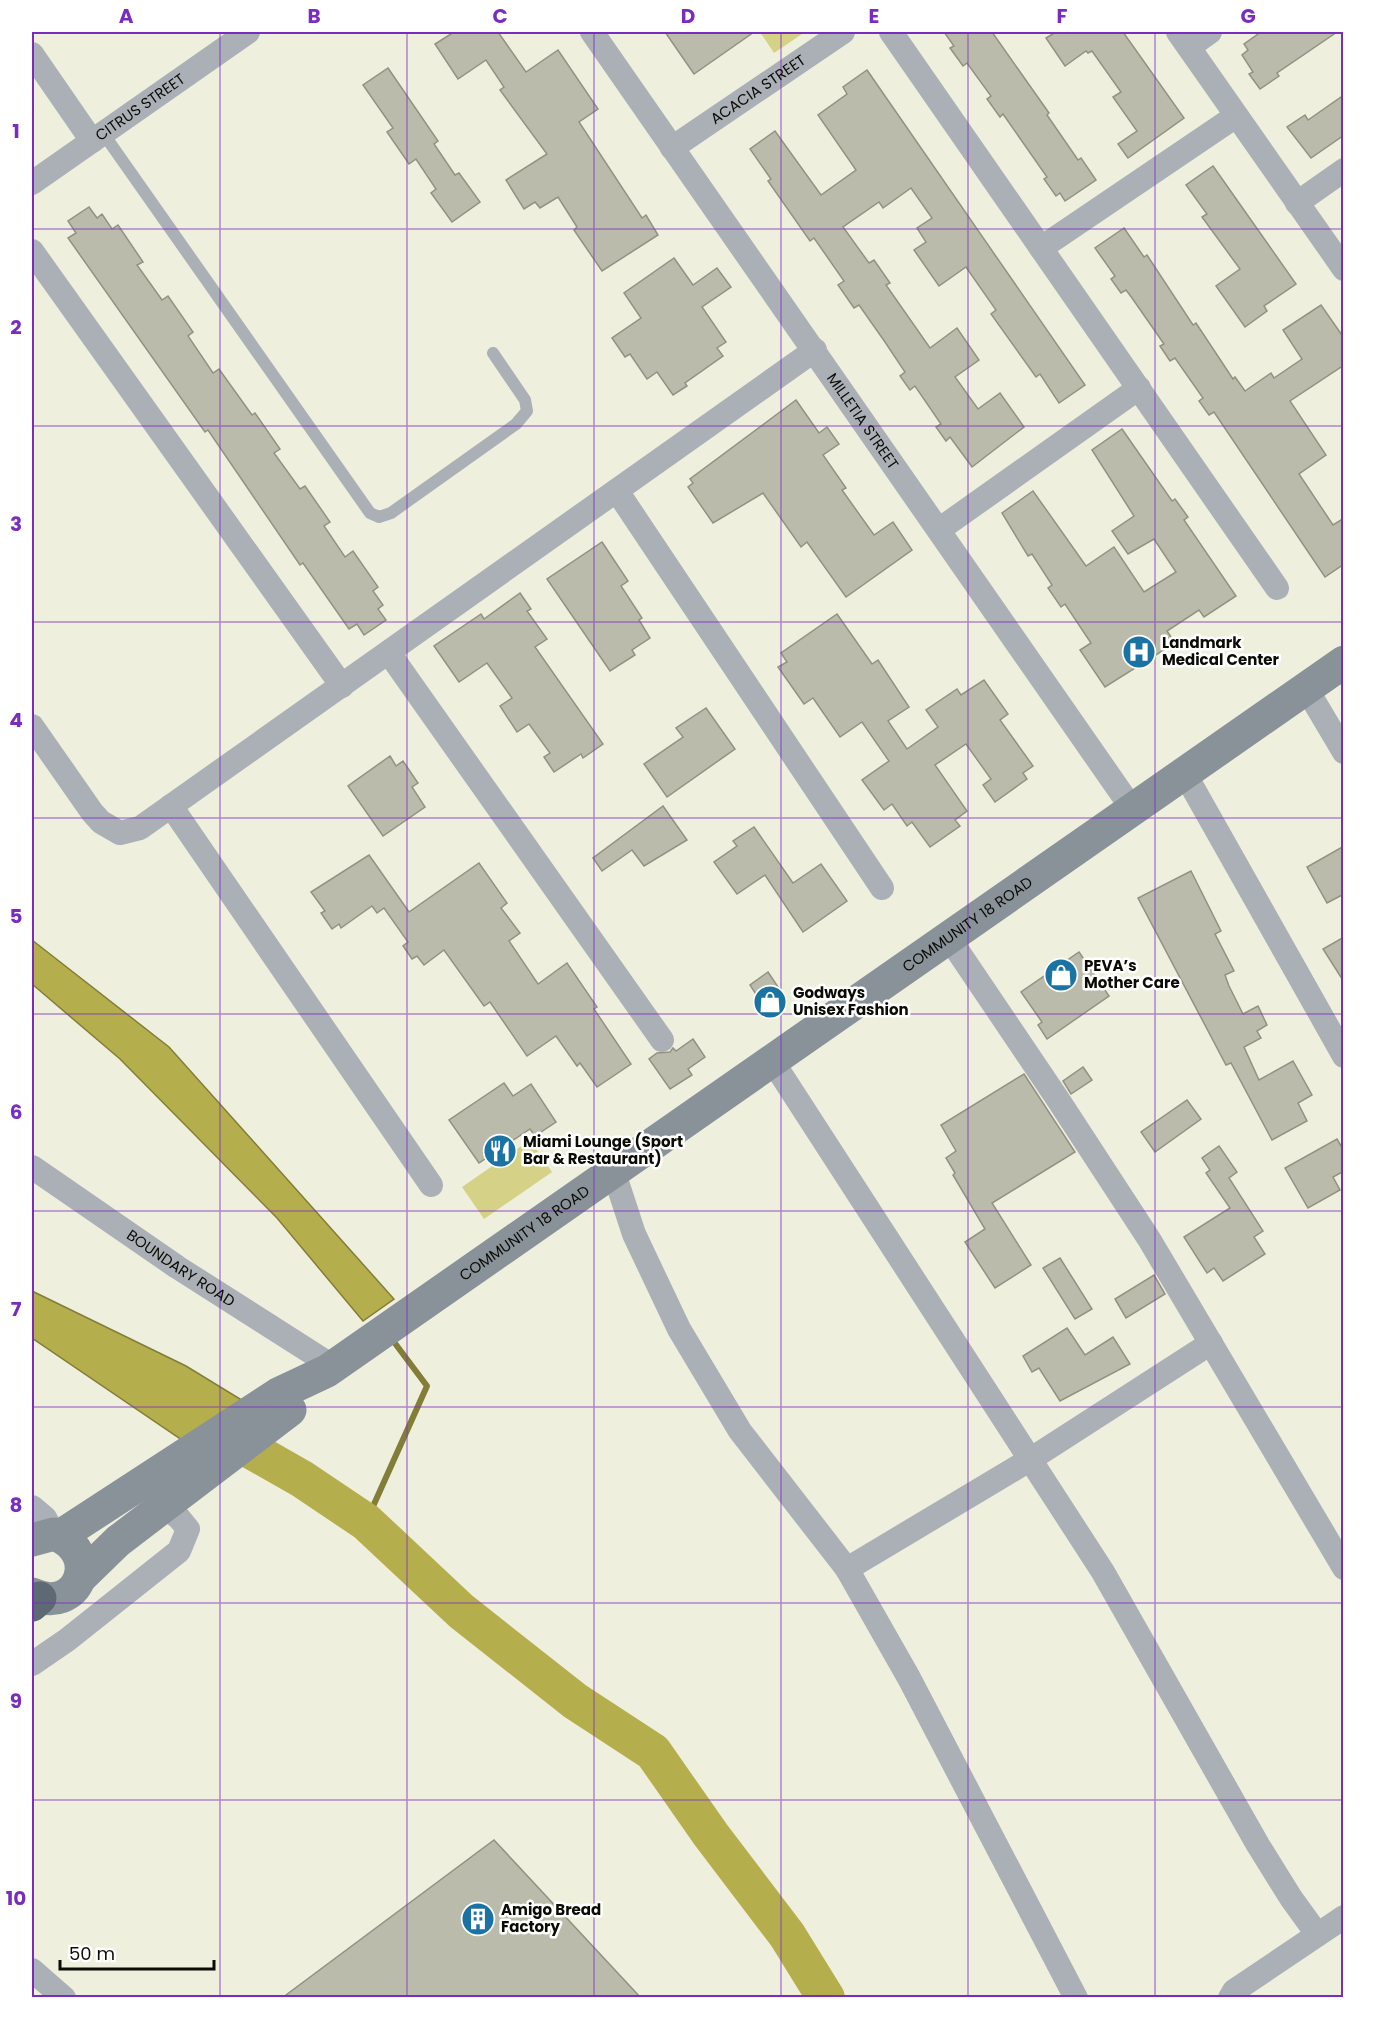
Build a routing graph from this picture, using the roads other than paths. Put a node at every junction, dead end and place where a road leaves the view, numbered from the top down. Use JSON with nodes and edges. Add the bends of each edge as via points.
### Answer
{"nodes":[{"id":1,"x":248,"y":32,"type":"edge"},
{"id":2,"x":592,"y":32,"type":"edge"},
{"id":3,"x":843,"y":32,"type":"edge"},
{"id":4,"x":891,"y":32,"type":"edge"},
{"id":5,"x":1210,"y":32,"type":"edge"},
{"id":6,"x":1184,"y":39,"type":"edge"},
{"id":7,"x":32,"y":54,"type":"edge"},
{"id":8,"x":1236,"y":116,"type":"junction"},
{"id":9,"x":98,"y":137,"type":"junction"},
{"id":10,"x":672,"y":148,"type":"junction"},
{"id":11,"x":1344,"y":170,"type":"edge"},
{"id":12,"x":32,"y":183,"type":"edge"},
{"id":13,"x":1297,"y":203,"type":"junction"},
{"id":14,"x":1041,"y":248,"type":"junction"},
{"id":15,"x":32,"y":251,"type":"edge"},
{"id":16,"x":1344,"y":269,"type":"edge"},
{"id":17,"x":815,"y":350,"type":"junction"},
{"id":18,"x":493,"y":353,"type":"dead end"},
{"id":19,"x":1139,"y":388,"type":"junction"},
{"id":20,"x":617,"y":491,"type":"junction"},
{"id":21,"x":940,"y":529,"type":"junction"},
{"id":22,"x":1277,"y":588,"type":"dead end"},
{"id":23,"x":389,"y":653,"type":"junction"},
{"id":24,"x":1344,"y":662,"type":"edge"},
{"id":25,"x":342,"y":686,"type":"junction"},
{"id":26,"x":1306,"y":688,"type":"junction"},
{"id":27,"x":32,"y":726,"type":"edge"},
{"id":28,"x":1344,"y":752,"type":"edge"},
{"id":29,"x":1185,"y":774,"type":"junction"},
{"id":30,"x":171,"y":806,"type":"junction"},
{"id":31,"x":1133,"y":810,"type":"junction"},
{"id":32,"x":882,"y":888,"type":"dead end"},
{"id":33,"x":949,"y":938,"type":"junction"},
{"id":34,"x":662,"y":1040,"type":"dead end"},
{"id":35,"x":1344,"y":1056,"type":"edge"},
{"id":36,"x":773,"y":1062,"type":"junction"},
{"id":37,"x":32,"y":1167,"type":"edge"},
{"id":38,"x":614,"y":1173,"type":"junction"},
{"id":39,"x":431,"y":1185,"type":"dead end"},
{"id":40,"x":1211,"y":1343,"type":"junction"},
{"id":41,"x":330,"y":1369,"type":"junction"},
{"id":42,"x":1030,"y":1459,"type":"junction"},
{"id":43,"x":169,"y":1489,"type":"junction"},
{"id":44,"x":32,"y":1507,"type":"edge"},
{"id":45,"x":48,"y":1536,"type":"edge"},
{"id":46,"x":1344,"y":1568,"type":"edge"},
{"id":47,"x":847,"y":1569,"type":"junction"},
{"id":48,"x":80,"y":1578,"type":"junction"},
{"id":49,"x":34,"y":1599,"type":"edge"},
{"id":50,"x":32,"y":1664,"type":"edge"},
{"id":51,"x":1344,"y":1917,"type":"edge"},
{"id":52,"x":1317,"y":1934,"type":"junction"},
{"id":53,"x":32,"y":1970,"type":"edge"},
{"id":54,"x":64,"y":1998,"type":"edge"},
{"id":55,"x":1076,"y":1998,"type":"edge"},
{"id":56,"x":1230,"y":1998,"type":"edge"}],
"edges":[{"from":1,"to":9,"type":"street","name":"CITRUS STREET"},
{"from":2,"to":10,"type":"street","name":"MILLETIA STREET"},
{"from":3,"to":10,"type":"street","name":"ACACIA STREET"},
{"from":4,"to":14,"type":"street"},
{"from":5,"to":6,"type":"street"},
{"from":6,"to":8,"type":"street"},
{"from":7,"to":9,"type":"street"},
{"from":8,"to":13,"type":"street"},
{"from":8,"to":14,"type":"street"},
{"from":9,"to":12,"type":"street","name":"CITRUS STREET"},
{"from":9,"to":18,"type":"lane","via":[[370,513],[379,517],[391,513],[516,424],[527,411],[525,400]]},
{"from":10,"to":17,"type":"street","name":"MILLETIA STREET"},
{"from":11,"to":13,"type":"street"},
{"from":13,"to":16,"type":"street"},
{"from":14,"to":19,"type":"street"},
{"from":15,"to":25,"type":"street"},
{"from":17,"to":20,"type":"street"},
{"from":17,"to":21,"type":"street","name":"MILLETIA STREET"},
{"from":19,"to":21,"type":"street"},
{"from":19,"to":22,"type":"street"},
{"from":20,"to":23,"type":"street"},
{"from":20,"to":32,"type":"street"},
{"from":21,"to":31,"type":"street","name":"MILLETIA STREET"},
{"from":23,"to":25,"type":"street"},
{"from":23,"to":34,"type":"street"},
{"from":24,"to":26,"type":"main road","name":"COMMUNITY 18 ROAD"},
{"from":25,"to":30,"type":"street"},
{"from":26,"to":28,"type":"street"},
{"from":26,"to":29,"type":"main road","name":"COMMUNITY 18 ROAD"},
{"from":27,"to":30,"type":"street","via":[[92,812],[110,829],[131,831]]},
{"from":29,"to":31,"type":"main road","name":"COMMUNITY 18 ROAD"},
{"from":29,"to":35,"type":"street"},
{"from":30,"to":39,"type":"street"},
{"from":31,"to":33,"type":"main road","name":"COMMUNITY 18 ROAD"},
{"from":33,"to":36,"type":"main road","name":"COMMUNITY 18 ROAD"},
{"from":33,"to":40,"type":"street","via":[[1104,1169]]},
{"from":36,"to":38,"type":"main road","name":"COMMUNITY 18 ROAD"},
{"from":36,"to":42,"type":"street"},
{"from":37,"to":41,"type":"street","name":"BOUNDARY ROAD"},
{"from":38,"to":41,"type":"main road","name":"COMMUNITY 18 ROAD"},
{"from":38,"to":47,"type":"street","via":[[634,1234],[699,1365],[756,1455]]},
{"from":40,"to":42,"type":"street"},
{"from":40,"to":46,"type":"street"},
{"from":41,"to":43,"type":"main road","name":"COMMUNITY 18 ROAD"},
{"from":42,"to":47,"type":"street"},
{"from":42,"to":52,"type":"street","via":[[1114,1589],[1258,1845]]},
{"from":43,"to":45,"type":"main road","name":"COMMUNITY 18 ROAD"},
{"from":43,"to":48,"type":"main road","name":"COMMUNITY 18 ROAD"},
{"from":43,"to":50,"type":"street","via":[[188,1529],[179,1551]]},
{"from":44,"to":45,"type":"street","via":[[45,1518]]},
{"from":45,"to":48,"type":"main road","via":[[77,1549],[82,1568]]},
{"from":47,"to":55,"type":"street","via":[[909,1678]]},
{"from":48,"to":49,"type":"main road","name":"COMMUNITY 18 ROAD","via":[[60,1598]]},
{"from":51,"to":52,"type":"street"},
{"from":52,"to":56,"type":"street","via":[[1234,1991]]},
{"from":53,"to":54,"type":"street"}]}
